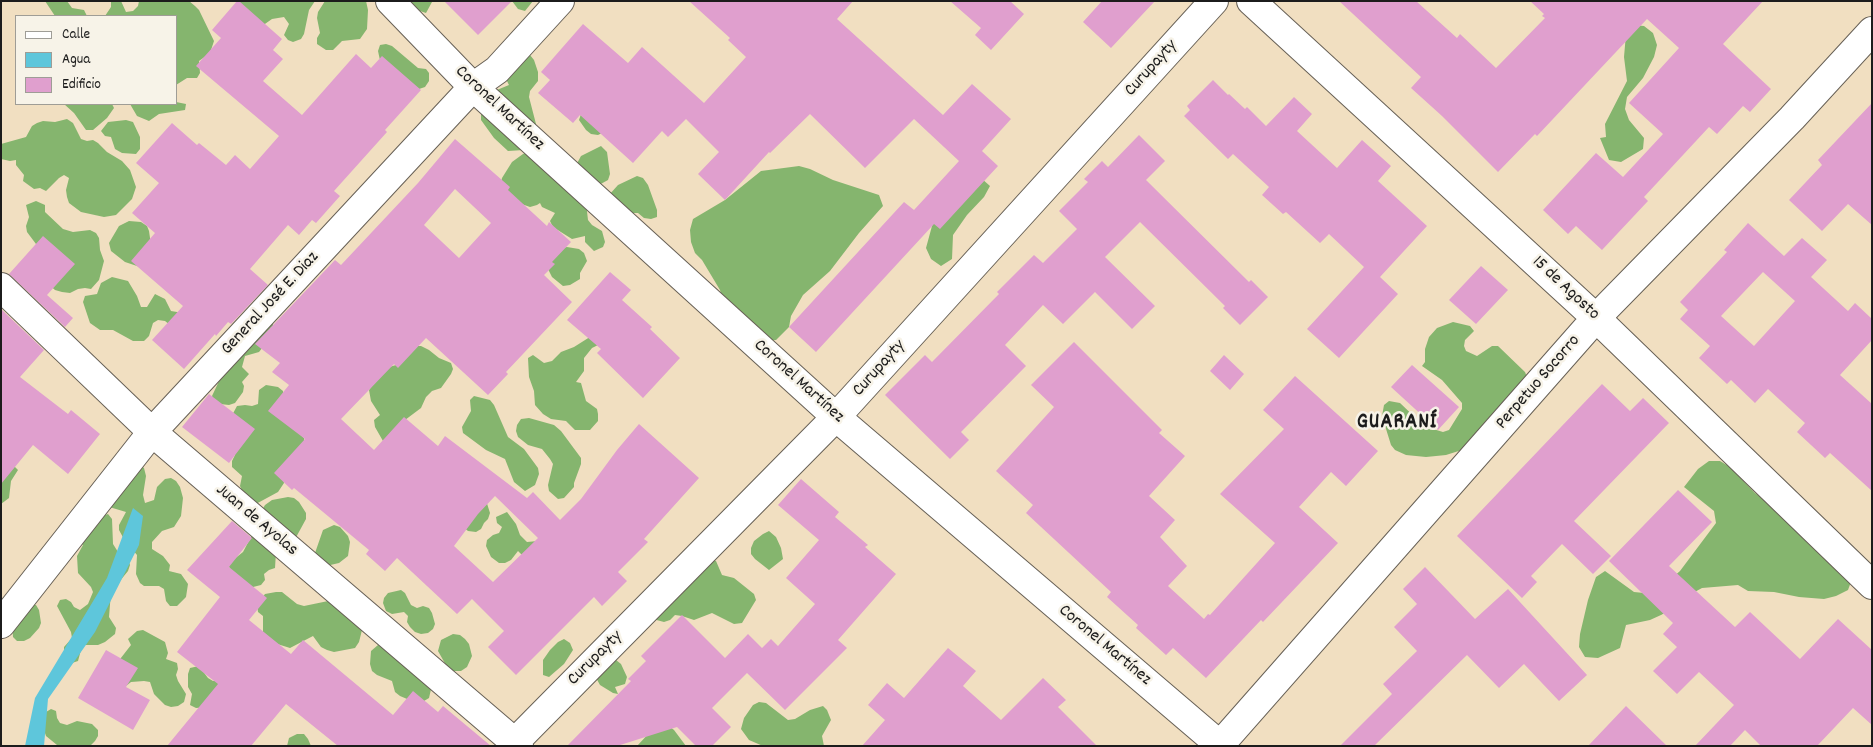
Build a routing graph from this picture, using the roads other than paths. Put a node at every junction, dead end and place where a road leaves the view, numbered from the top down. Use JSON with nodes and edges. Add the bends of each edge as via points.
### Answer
{"nodes":[{"id":1,"x":390,"y":1,"type":"edge"},
{"id":2,"x":560,"y":1,"type":"edge"},
{"id":3,"x":1214,"y":1,"type":"edge"},
{"id":4,"x":1251,"y":1,"type":"edge"},
{"id":5,"x":1872,"y":31,"type":"edge"},
{"id":6,"x":473,"y":87,"type":"junction"},
{"id":7,"x":1,"y":287,"type":"edge"},
{"id":8,"x":1596,"y":318,"type":"junction"},
{"id":9,"x":836,"y":417,"type":"junction"},
{"id":10,"x":152,"y":432,"type":"junction"},
{"id":11,"x":1872,"y":584,"type":"edge"},
{"id":12,"x":1,"y":624,"type":"edge"},
{"id":13,"x":515,"y":744,"type":"edge"},
{"id":14,"x":1220,"y":745,"type":"edge"}],
"edges":[{"from":1,"to":6,"type":"street","name":"Coronel Martínez"},
{"from":2,"to":6,"type":"street","name":"General José E. Diaz","via":[[497,70]]},
{"from":3,"to":9,"type":"street","name":"Curupayty"},
{"from":4,"to":8,"type":"street","name":"15 de Agosto"},
{"from":5,"to":8,"type":"street","name":"Perpetuo Socorro","via":[[1792,118]]},
{"from":6,"to":9,"type":"street","name":"Coronel Martínez"},
{"from":6,"to":10,"type":"street","name":"General José E. Diaz"},
{"from":7,"to":10,"type":"street","name":"Juan de Ayolas"},
{"from":8,"to":11,"type":"street","name":"15 de Agosto"},
{"from":8,"to":14,"type":"street","name":"Perpetuo Socorro"},
{"from":9,"to":13,"type":"street","name":"Curupayty"},
{"from":9,"to":14,"type":"street","name":"Coronel Martínez"},
{"from":10,"to":12,"type":"street","name":"General José E. Diaz"},
{"from":10,"to":13,"type":"street","name":"Juan de Ayolas"}]}
